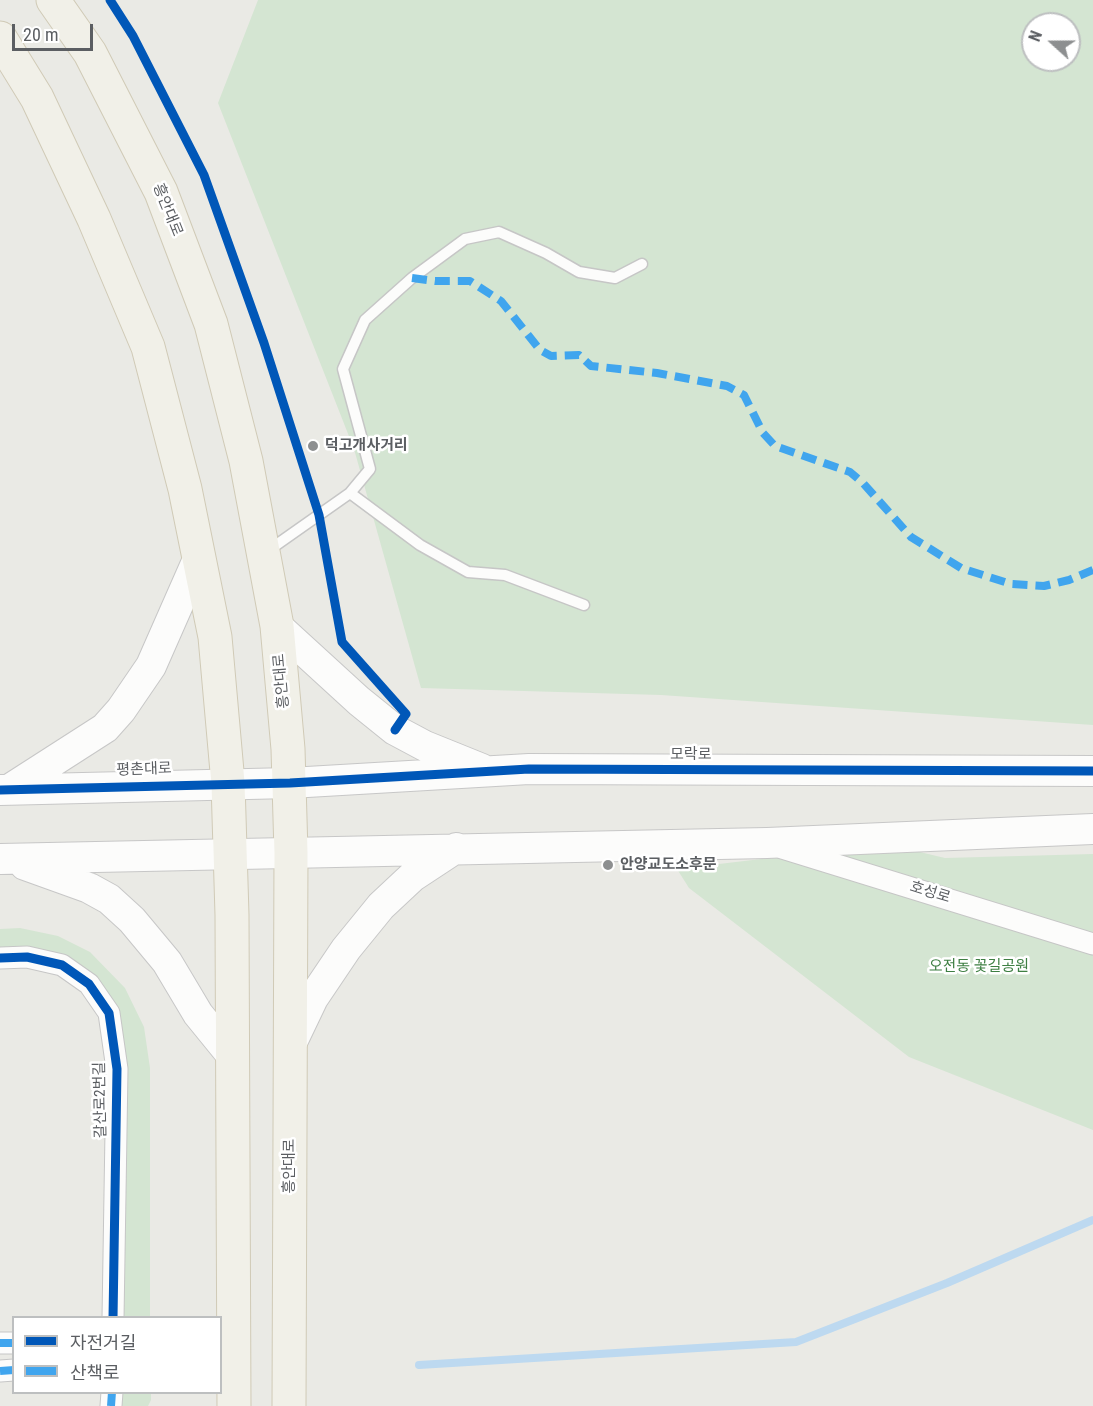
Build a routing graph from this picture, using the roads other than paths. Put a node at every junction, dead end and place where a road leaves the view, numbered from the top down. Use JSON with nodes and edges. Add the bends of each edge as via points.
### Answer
{"nodes":[{"id":1,"x":53,"y":0,"type":"edge"},
{"id":2,"x":0,"y":38,"type":"edge"},
{"id":3,"x":642,"y":264,"type":"dead end"},
{"id":4,"x":350,"y":493,"type":"junction"},
{"id":5,"x":263,"y":554,"type":"junction"},
{"id":6,"x":199,"y":557,"type":"junction"},
{"id":7,"x":584,"y":605,"type":"dead end"},
{"id":8,"x":277,"y":626,"type":"junction"},
{"id":9,"x":1093,"y":771,"type":"edge"},
{"id":10,"x":487,"y":772,"type":"junction"},
{"id":11,"x":228,"y":783,"type":"junction"},
{"id":12,"x":290,"y":783,"type":"junction"},
{"id":13,"x":5,"y":790,"type":"edge"},
{"id":14,"x":1093,"y":829,"type":"edge"},
{"id":15,"x":767,"y":843,"type":"junction"},
{"id":16,"x":456,"y":848,"type":"junction"},
{"id":17,"x":291,"y":853,"type":"junction"},
{"id":18,"x":230,"y":854,"type":"junction"},
{"id":19,"x":4,"y":859,"type":"edge"},
{"id":20,"x":1093,"y":944,"type":"edge"},
{"id":21,"x":0,"y":958,"type":"edge"},
{"id":22,"x":291,"y":1044,"type":"junction"},
{"id":23,"x":233,"y":1057,"type":"junction"},
{"id":24,"x":113,"y":1316,"type":"edge"},
{"id":25,"x":234,"y":1406,"type":"edge"},
{"id":26,"x":289,"y":1406,"type":"edge"}],
"edges":[{"from":1,"to":5,"type":"main road","name":"흥안대로","via":[[90,53],[165,203],[210,324],[246,460]]},
{"from":2,"to":6,"type":"main road","via":[[37,98],[148,347]]},
{"from":3,"to":4,"type":"lane","via":[[615,278],[579,272],[499,232],[465,239],[412,278],[365,320],[343,369],[370,469]]},
{"from":4,"to":5,"type":"lane"},
{"from":4,"to":7,"type":"lane","via":[[420,546],[468,572],[505,575]]},
{"from":5,"to":8,"type":"main road","name":"흥안대로"},
{"from":6,"to":11,"type":"main road","via":[[215,637]]},
{"from":6,"to":13,"type":"street","via":[[151,666],[121,710],[105,728]]},
{"from":8,"to":10,"type":"street","via":[[394,730]]},
{"from":8,"to":12,"type":"main road","name":"흥안대로"},
{"from":9,"to":10,"type":"street","name":"모락로"},
{"from":10,"to":12,"type":"street","name":"모락로"},
{"from":11,"to":12,"type":"street","name":"평촌대로"},
{"from":11,"to":13,"type":"street","name":"평촌대로"},
{"from":11,"to":18,"type":"main road"},
{"from":12,"to":17,"type":"main road","name":"흥안대로"},
{"from":14,"to":15,"type":"street"},
{"from":15,"to":16,"type":"street"},
{"from":15,"to":20,"type":"street","name":"호성로"},
{"from":16,"to":17,"type":"street"},
{"from":16,"to":22,"type":"street","via":[[412,877],[381,906],[313,998]]},
{"from":17,"to":18,"type":"street"},
{"from":17,"to":22,"type":"main road","name":"흥안대로"},
{"from":18,"to":19,"type":"street"},
{"from":18,"to":23,"type":"main road"},
{"from":19,"to":23,"type":"street","via":[[89,888],[109,899],[149,939],[198,1014]]},
{"from":21,"to":24,"type":"street","name":"갈산로2번길","via":[[27,957],[62,965],[89,984],[109,1013],[117,1069]]},
{"from":22,"to":26,"type":"main road","name":"흥안대로"},
{"from":23,"to":25,"type":"main road"}]}
